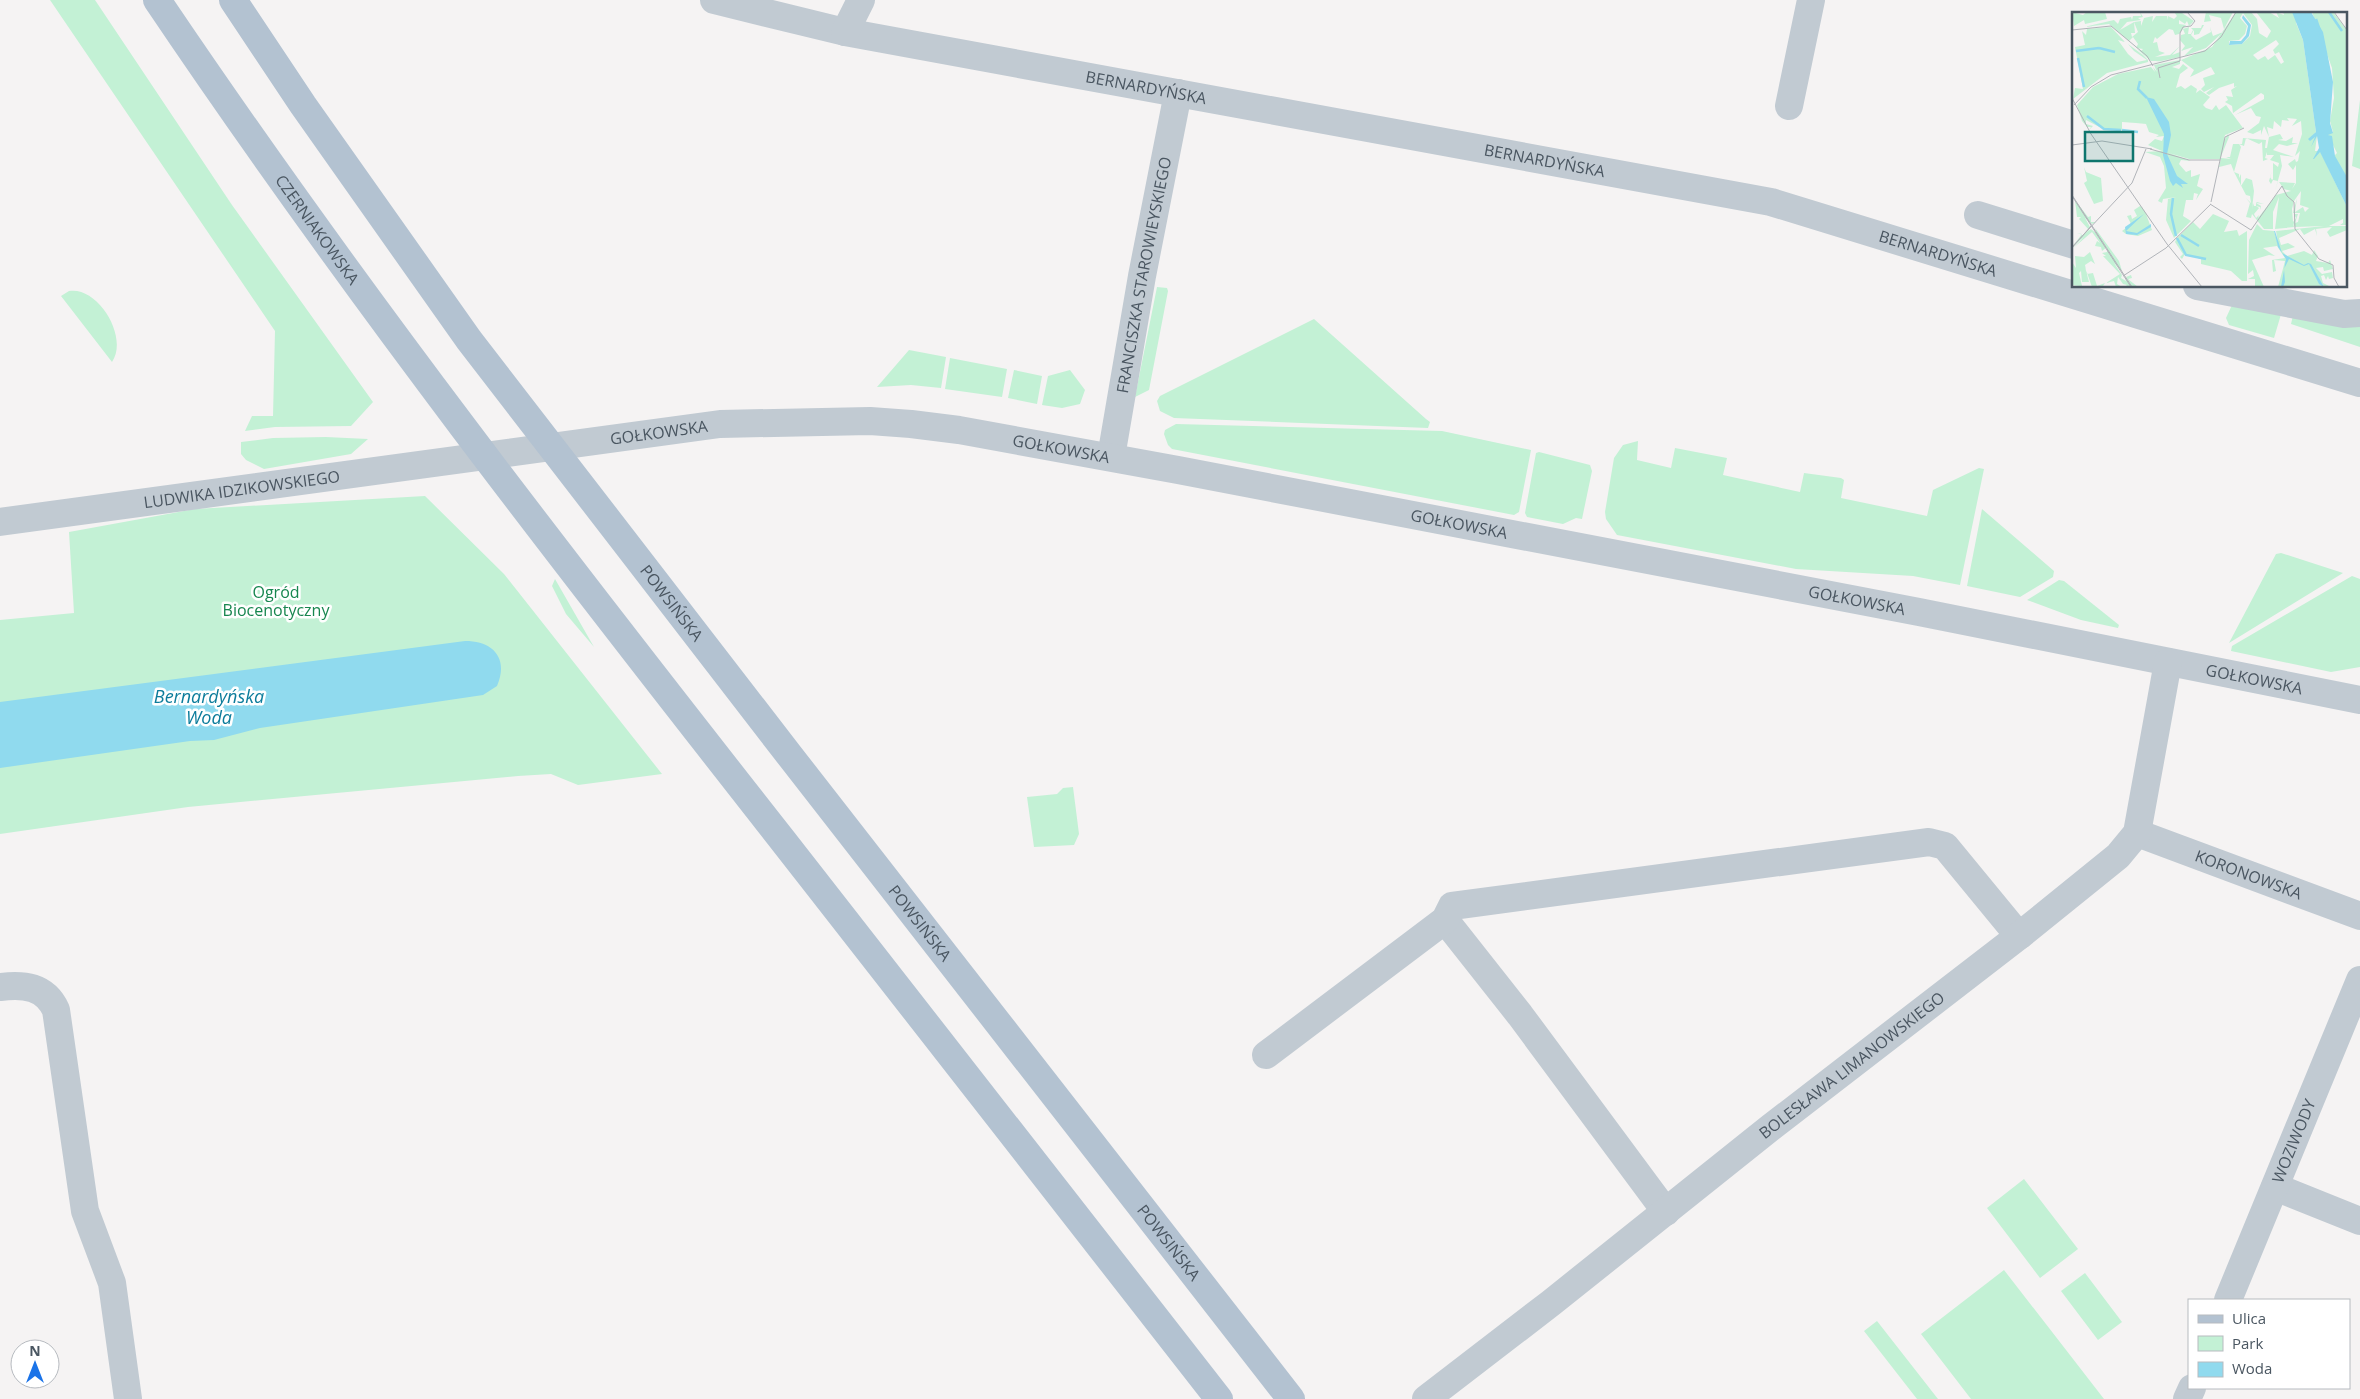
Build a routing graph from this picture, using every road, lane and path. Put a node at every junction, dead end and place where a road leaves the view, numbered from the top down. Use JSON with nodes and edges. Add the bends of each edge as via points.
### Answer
{"nodes":[{"id":1,"x":157,"y":0,"type":"edge"},
{"id":2,"x":233,"y":0,"type":"edge"},
{"id":3,"x":714,"y":0,"type":"edge"},
{"id":4,"x":861,"y":0,"type":"edge"},
{"id":5,"x":1811,"y":0,"type":"edge"},
{"id":6,"x":845,"y":32,"type":"junction"},
{"id":7,"x":1178,"y":93,"type":"junction"},
{"id":8,"x":1789,"y":106,"type":"dead end"},
{"id":9,"x":1978,"y":215,"type":"dead end"},
{"id":10,"x":2072,"y":244,"type":"edge"},
{"id":11,"x":2208,"y":288,"type":"edge"},
{"id":12,"x":2360,"y":313,"type":"edge"},
{"id":13,"x":2360,"y":383,"type":"edge"},
{"id":14,"x":551,"y":445,"type":"junction"},
{"id":15,"x":483,"y":455,"type":"junction"},
{"id":16,"x":1111,"y":457,"type":"junction"},
{"id":17,"x":0,"y":522,"type":"edge"},
{"id":18,"x":2168,"y":662,"type":"junction"},
{"id":19,"x":2360,"y":700,"type":"edge"},
{"id":20,"x":2137,"y":833,"type":"junction"},
{"id":21,"x":2360,"y":916,"type":"edge"},
{"id":22,"x":1445,"y":920,"type":"junction"},
{"id":23,"x":2019,"y":936,"type":"junction"},
{"id":24,"x":2360,"y":980,"type":"edge"},
{"id":25,"x":0,"y":987,"type":"edge"},
{"id":26,"x":1266,"y":1055,"type":"dead end"},
{"id":27,"x":2275,"y":1187,"type":"junction"},
{"id":28,"x":1666,"y":1212,"type":"junction"},
{"id":29,"x":2360,"y":1221,"type":"edge"},
{"id":30,"x":2228,"y":1299,"type":"edge"},
{"id":31,"x":128,"y":1399,"type":"edge"},
{"id":32,"x":1219,"y":1399,"type":"edge"},
{"id":33,"x":1291,"y":1399,"type":"edge"},
{"id":34,"x":1426,"y":1399,"type":"edge"}],
"edges":[{"from":1,"to":15,"type":"main road","name":"CZERNIAKOWSKA","via":[[417,368]]},
{"from":2,"to":14,"type":"main road","via":[[469,340]]},
{"from":3,"to":6,"type":"street","name":"BERNARDYŃSKA"},
{"from":4,"to":6,"type":"street"},
{"from":5,"to":8,"type":"street"},
{"from":6,"to":7,"type":"street","name":"BERNARDYŃSKA"},
{"from":7,"to":13,"type":"street","name":"BERNARDYŃSKA","via":[[1771,202]]},
{"from":7,"to":16,"type":"street","name":"FRANCISZKA STAROWIEYSKIEGO"},
{"from":9,"to":10,"type":"street"},
{"from":11,"to":12,"type":"street","via":[[2344,314]]},
{"from":14,"to":15,"type":"street","name":"GOŁKOWSKA"},
{"from":14,"to":16,"type":"street","name":"GOŁKOWSKA","via":[[720,424],[870,421],[959,430]]},
{"from":14,"to":33,"type":"main road","name":"POWSIŃSKA"},
{"from":15,"to":17,"type":"street","name":"LUDWIKA IDZIKOWSKIEGO"},
{"from":15,"to":32,"type":"main road"},
{"from":16,"to":18,"type":"street","name":"GOŁKOWSKA"},
{"from":18,"to":19,"type":"street","name":"GOŁKOWSKA"},
{"from":18,"to":20,"type":"street","name":"BOLESŁAWA LIMANOWSKIEGO"},
{"from":20,"to":21,"type":"street","name":"KORONOWSKA"},
{"from":20,"to":23,"type":"street","name":"BOLESŁAWA LIMANOWSKIEGO","via":[[2118,856]]},
{"from":22,"to":23,"type":"street","via":[[1452,906],[1929,842],[1945,846]]},
{"from":22,"to":26,"type":"street"},
{"from":22,"to":28,"type":"street"},
{"from":23,"to":28,"type":"street","name":"BOLESŁAWA LIMANOWSKIEGO","via":[[1862,1055]]},
{"from":24,"to":27,"type":"street","name":"WOZIWODY"},
{"from":25,"to":31,"type":"street","via":[[20,985],[39,990],[51,1000],[56,1010],[85,1211],[112,1283]]},
{"from":27,"to":29,"type":"street"},
{"from":27,"to":30,"type":"street","name":"WOZIWODY"},
{"from":28,"to":34,"type":"street","name":"BOLESŁAWA LIMANOWSKIEGO"}]}
